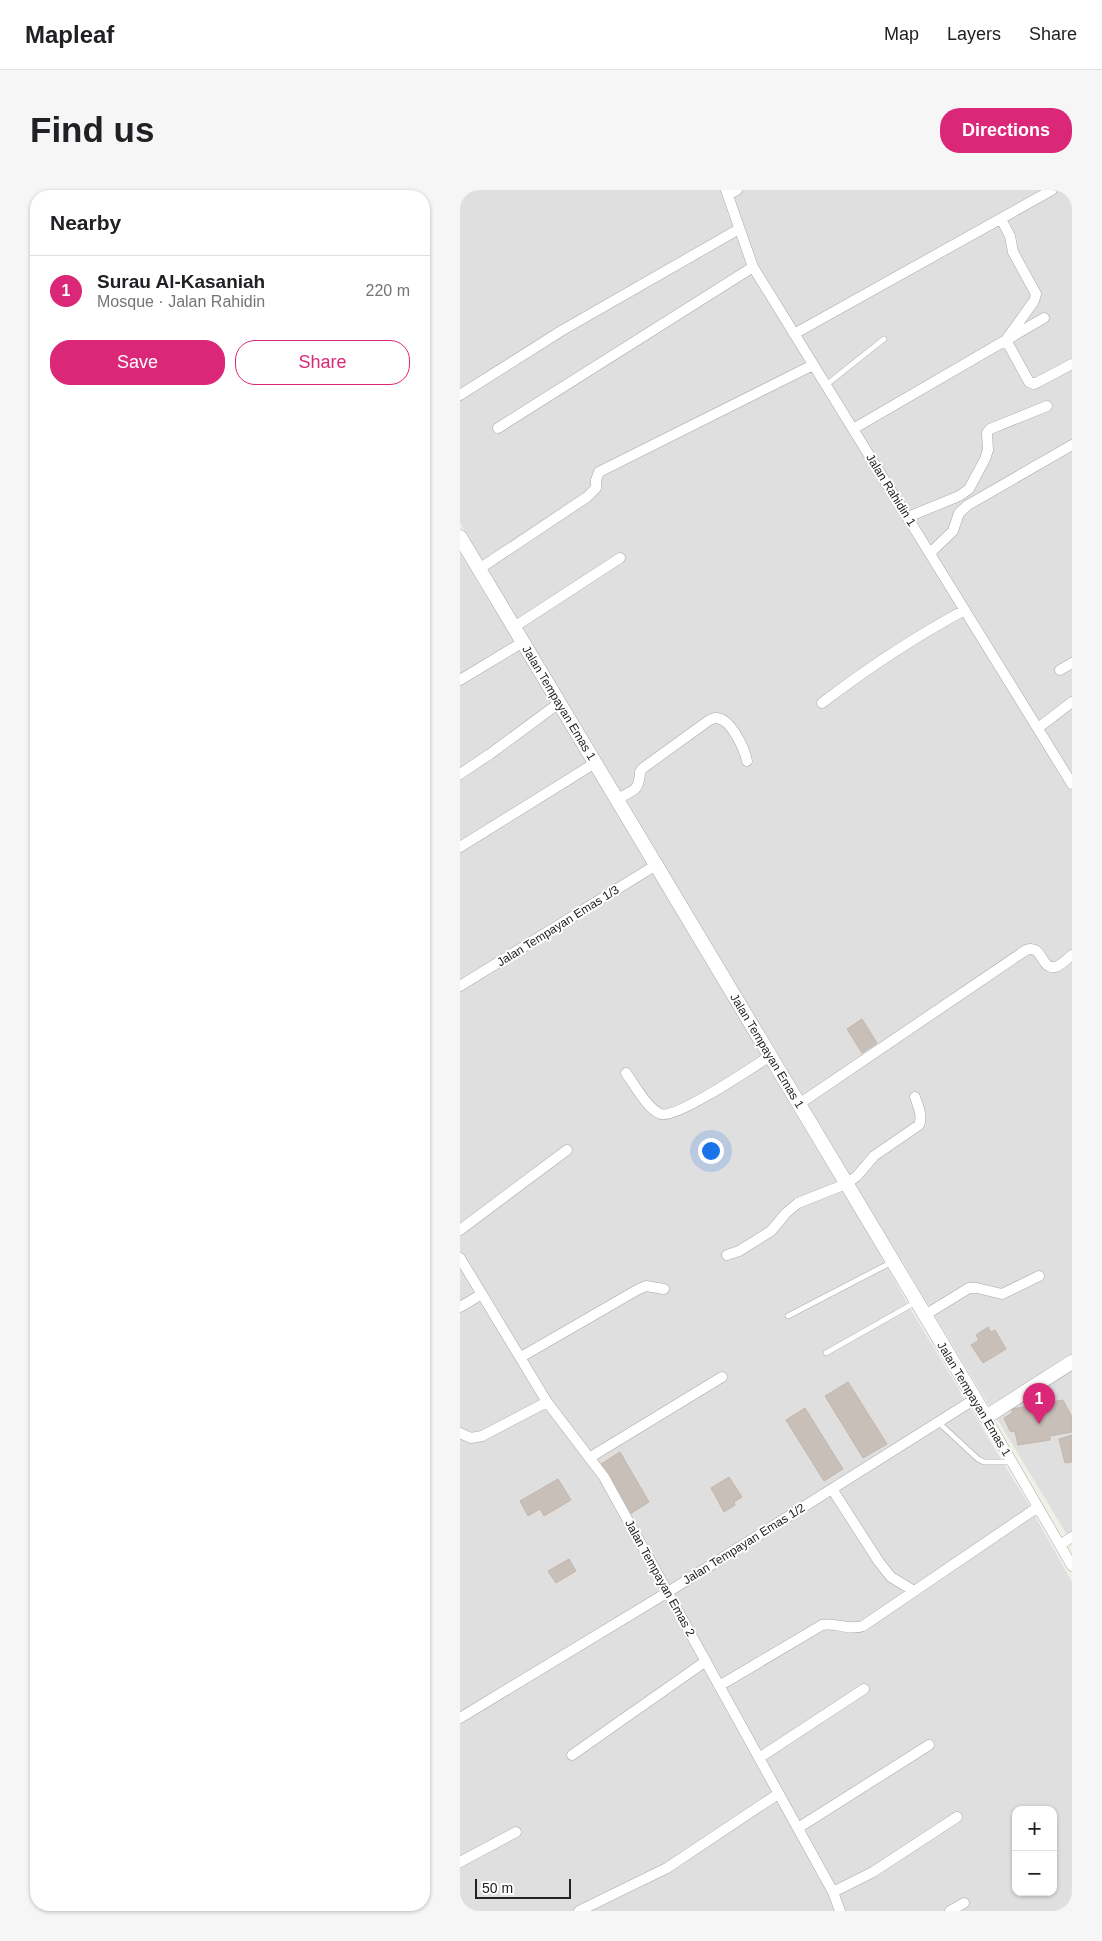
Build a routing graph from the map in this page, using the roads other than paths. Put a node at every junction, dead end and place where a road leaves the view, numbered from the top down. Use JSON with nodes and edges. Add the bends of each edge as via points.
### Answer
{"nodes":[{"id":1,"x":738,"y":190,"type":"edge"},
{"id":2,"x":1052,"y":190,"type":"edge"},
{"id":3,"x":727,"y":193,"type":"edge"},
{"id":4,"x":1000,"y":218,"type":"junction"},
{"id":5,"x":739,"y":228,"type":"junction"},
{"id":6,"x":753,"y":267,"type":"junction"},
{"id":7,"x":1044,"y":318,"type":"dead end"},
{"id":8,"x":794,"y":334,"type":"junction"},
{"id":9,"x":884,"y":339,"type":"dead end"},
{"id":10,"x":1006,"y":340,"type":"junction"},
{"id":11,"x":1072,"y":364,"type":"edge"},
{"id":12,"x":813,"y":365,"type":"junction"},
{"id":13,"x":826,"y":385,"type":"junction"},
{"id":14,"x":460,"y":395,"type":"edge"},
{"id":15,"x":1047,"y":406,"type":"dead end"},
{"id":16,"x":498,"y":428,"type":"dead end"},
{"id":17,"x":853,"y":429,"type":"junction"},
{"id":18,"x":1072,"y":445,"type":"edge"},
{"id":19,"x":908,"y":517,"type":"junction"},
{"id":20,"x":460,"y":537,"type":"edge"},
{"id":21,"x":930,"y":553,"type":"junction"},
{"id":22,"x":620,"y":558,"type":"dead end"},
{"id":23,"x":479,"y":569,"type":"junction"},
{"id":24,"x":965,"y":610,"type":"junction"},
{"id":25,"x":514,"y":627,"type":"junction"},
{"id":26,"x":523,"y":642,"type":"junction"},
{"id":27,"x":1072,"y":663,"type":"edge"},
{"id":28,"x":1060,"y":670,"type":"dead end"},
{"id":29,"x":460,"y":680,"type":"edge"},
{"id":30,"x":822,"y":702,"type":"dead end"},
{"id":31,"x":1072,"y":702,"type":"edge"},
{"id":32,"x":559,"y":703,"type":"junction"},
{"id":33,"x":1038,"y":728,"type":"junction"},
{"id":34,"x":748,"y":761,"type":"dead end"},
{"id":35,"x":595,"y":763,"type":"junction"},
{"id":36,"x":460,"y":774,"type":"edge"},
{"id":37,"x":1072,"y":784,"type":"edge"},
{"id":38,"x":617,"y":799,"type":"junction"},
{"id":39,"x":460,"y":847,"type":"edge"},
{"id":40,"x":656,"y":865,"type":"junction"},
{"id":41,"x":1072,"y":956,"type":"edge"},
{"id":42,"x":460,"y":986,"type":"edge"},
{"id":43,"x":770,"y":1056,"type":"junction"},
{"id":44,"x":626,"y":1073,"type":"dead end"},
{"id":45,"x":916,"y":1097,"type":"dead end"},
{"id":46,"x":799,"y":1104,"type":"junction"},
{"id":47,"x":567,"y":1150,"type":"dead end"},
{"id":48,"x":846,"y":1184,"type":"junction"},
{"id":49,"x":460,"y":1230,"type":"edge"},
{"id":50,"x":728,"y":1254,"type":"dead end"},
{"id":51,"x":460,"y":1258,"type":"edge"},
{"id":52,"x":893,"y":1262,"type":"junction"},
{"id":53,"x":1039,"y":1276,"type":"dead end"},
{"id":54,"x":664,"y":1288,"type":"dead end"},
{"id":55,"x":482,"y":1294,"type":"junction"},
{"id":56,"x":916,"y":1301,"type":"junction"},
{"id":57,"x":460,"y":1307,"type":"edge"},
{"id":58,"x":924,"y":1315,"type":"junction"},
{"id":59,"x":788,"y":1316,"type":"dead end"},
{"id":60,"x":826,"y":1353,"type":"dead end"},
{"id":61,"x":521,"y":1357,"type":"junction"},
{"id":62,"x":1072,"y":1362,"type":"edge"},
{"id":63,"x":722,"y":1377,"type":"dead end"},
{"id":64,"x":974,"y":1399,"type":"junction"},
{"id":65,"x":547,"y":1402,"type":"junction"},
{"id":66,"x":986,"y":1417,"type":"junction"},
{"id":67,"x":938,"y":1422,"type":"junction"},
{"id":68,"x":460,"y":1433,"type":"edge"},
{"id":69,"x":589,"y":1458,"type":"junction"},
{"id":70,"x":1012,"y":1462,"type":"junction"},
{"id":71,"x":832,"y":1489,"type":"junction"},
{"id":72,"x":1038,"y":1506,"type":"junction"},
{"id":73,"x":1072,"y":1538,"type":"edge"},
{"id":74,"x":1060,"y":1545,"type":"junction"},
{"id":75,"x":1072,"y":1566,"type":"edge"},
{"id":76,"x":914,"y":1591,"type":"junction"},
{"id":77,"x":668,"y":1592,"type":"junction"},
{"id":78,"x":706,"y":1661,"type":"junction"},
{"id":79,"x":719,"y":1686,"type":"junction"},
{"id":80,"x":864,"y":1688,"type":"dead end"},
{"id":81,"x":460,"y":1718,"type":"edge"},
{"id":82,"x":929,"y":1745,"type":"dead end"},
{"id":83,"x":572,"y":1755,"type":"dead end"},
{"id":84,"x":759,"y":1758,"type":"junction"},
{"id":85,"x":778,"y":1794,"type":"junction"},
{"id":86,"x":957,"y":1817,"type":"dead end"},
{"id":87,"x":798,"y":1828,"type":"junction"},
{"id":88,"x":516,"y":1832,"type":"dead end"},
{"id":89,"x":460,"y":1862,"type":"edge"},
{"id":90,"x":833,"y":1892,"type":"junction"},
{"id":91,"x":964,"y":1903,"type":"dead end"},
{"id":92,"x":579,"y":1911,"type":"edge"},
{"id":93,"x":840,"y":1911,"type":"edge"},
{"id":94,"x":950,"y":1911,"type":"edge"}],
"edges":[{"from":1,"to":3,"type":"street"},
{"from":2,"to":4,"type":"street"},
{"from":3,"to":5,"type":"street","name":"Jalan Rahidin 1"},
{"from":4,"to":8,"type":"street"},
{"from":4,"to":10,"type":"street","via":[[1010,236],[1013,252],[1036,294]]},
{"from":5,"to":6,"type":"street","name":"Jalan Rahidin 1"},
{"from":5,"to":14,"type":"street"},
{"from":6,"to":8,"type":"street","name":"Jalan Rahidin 1"},
{"from":6,"to":16,"type":"street"},
{"from":7,"to":10,"type":"street"},
{"from":8,"to":12,"type":"street","name":"Jalan Rahidin 1"},
{"from":9,"to":13,"type":"lane"},
{"from":10,"to":11,"type":"street","via":[[1029,382],[1038,382]]},
{"from":10,"to":17,"type":"street"},
{"from":12,"to":13,"type":"street","name":"Jalan Rahidin 1"},
{"from":12,"to":23,"type":"street","via":[[599,472],[596,488],[587,497]]},
{"from":13,"to":17,"type":"street","name":"Jalan Rahidin 1"},
{"from":15,"to":19,"type":"street","via":[[990,429],[985,459],[969,489]]},
{"from":17,"to":19,"type":"street","name":"Jalan Rahidin 1"},
{"from":18,"to":21,"type":"street","via":[[968,505],[959,513],[953,531]]},
{"from":19,"to":21,"type":"street","name":"Jalan Rahidin 1"},
{"from":20,"to":23,"type":"street","name":"Jalan Tempayan Emas 1"},
{"from":21,"to":24,"type":"street","name":"Jalan Rahidin 1"},
{"from":22,"to":25,"type":"street"},
{"from":23,"to":25,"type":"street","name":"Jalan Tempayan Emas 1"},
{"from":24,"to":30,"type":"street","via":[[923,632]]},
{"from":24,"to":33,"type":"street","name":"Jalan Rahidin 1"},
{"from":25,"to":26,"type":"street","name":"Jalan Tempayan Emas 1"},
{"from":26,"to":29,"type":"street"},
{"from":26,"to":32,"type":"street","name":"Jalan Tempayan Emas 1"},
{"from":27,"to":28,"type":"street"},
{"from":31,"to":33,"type":"street"},
{"from":32,"to":35,"type":"street","name":"Jalan Tempayan Emas 1"},
{"from":32,"to":36,"type":"street"},
{"from":33,"to":37,"type":"street","name":"Jalan Rahidin 1"},
{"from":34,"to":38,"type":"street","via":[[728,724],[715,718],[643,768],[639,785]]},
{"from":35,"to":38,"type":"street","name":"Jalan Tempayan Emas 1"},
{"from":35,"to":39,"type":"street"},
{"from":38,"to":40,"type":"street","name":"Jalan Tempayan Emas 1"},
{"from":40,"to":42,"type":"street","name":"Jalan Tempayan Emas 1/3"},
{"from":40,"to":43,"type":"street","name":"Jalan Tempayan Emas 1"},
{"from":41,"to":46,"type":"street","via":[[1051,967],[1037,950],[1026,950]]},
{"from":43,"to":44,"type":"street","via":[[670,1115],[652,1109]]},
{"from":43,"to":46,"type":"street","name":"Jalan Tempayan Emas 1"},
{"from":45,"to":48,"type":"street","via":[[921,1116],[919,1125],[874,1156]]},
{"from":46,"to":48,"type":"street","name":"Jalan Tempayan Emas 1"},
{"from":47,"to":49,"type":"street"},
{"from":48,"to":50,"type":"street","via":[[798,1203],[771,1231],[739,1251]]},
{"from":48,"to":52,"type":"street","name":"Jalan Tempayan Emas 1"},
{"from":51,"to":55,"type":"street","name":"Jalan Tempayan Emas 2"},
{"from":52,"to":56,"type":"street","name":"Jalan Tempayan Emas 1"},
{"from":52,"to":59,"type":"lane"},
{"from":53,"to":58,"type":"street","via":[[1002,1294],[969,1288]]},
{"from":54,"to":61,"type":"street","via":[[646,1286],[637,1290]]},
{"from":55,"to":57,"type":"street"},
{"from":55,"to":61,"type":"street","name":"Jalan Tempayan Emas 2"},
{"from":56,"to":58,"type":"street","name":"Jalan Tempayan Emas 1"},
{"from":56,"to":60,"type":"lane"},
{"from":58,"to":64,"type":"street","name":"Jalan Tempayan Emas 1"},
{"from":61,"to":65,"type":"street","name":"Jalan Tempayan Emas 2"},
{"from":62,"to":66,"type":"street"},
{"from":63,"to":69,"type":"street"},
{"from":64,"to":66,"type":"street","name":"Jalan Tempayan Emas 1"},
{"from":64,"to":67,"type":"street","name":"Jalan Tempayan Emas 1/2"},
{"from":65,"to":68,"type":"street","via":[[482,1436],[471,1438]]},
{"from":65,"to":69,"type":"street","name":"Jalan Tempayan Emas 2"},
{"from":66,"to":70,"type":"street","name":"Jalan Tempayan Emas 1"},
{"from":67,"to":70,"type":"lane","via":[[978,1459]]},
{"from":67,"to":71,"type":"street","name":"Jalan Tempayan Emas 1/2"},
{"from":69,"to":77,"type":"street","name":"Jalan Tempayan Emas 2","via":[[604,1477]]},
{"from":70,"to":72,"type":"street","name":"Jalan Tempayan Emas 1"},
{"from":71,"to":76,"type":"street","via":[[879,1562],[891,1576]]},
{"from":71,"to":77,"type":"street","name":"Jalan Tempayan Emas 1/2"},
{"from":72,"to":74,"type":"street","name":"Jalan Tempayan Emas 1"},
{"from":72,"to":76,"type":"street"},
{"from":73,"to":74,"type":"street"},
{"from":74,"to":75,"type":"street","name":"Jalan Tempayan Emas 1"},
{"from":76,"to":79,"type":"street","via":[[858,1628],[822,1625]]},
{"from":77,"to":78,"type":"street","name":"Jalan Tempayan Emas 2"},
{"from":77,"to":81,"type":"street","name":"Jalan Tempayan Emas 1/2"},
{"from":78,"to":79,"type":"street","name":"Jalan Tempayan Emas 2"},
{"from":78,"to":83,"type":"street"},
{"from":79,"to":84,"type":"street","name":"Jalan Tempayan Emas 2"},
{"from":80,"to":84,"type":"street"},
{"from":82,"to":87,"type":"street"},
{"from":84,"to":85,"type":"street","name":"Jalan Tempayan Emas 2"},
{"from":85,"to":87,"type":"street","name":"Jalan Tempayan Emas 2"},
{"from":85,"to":92,"type":"street","via":[[667,1868]]},
{"from":86,"to":90,"type":"street","via":[[873,1872]]},
{"from":87,"to":90,"type":"street","name":"Jalan Tempayan Emas 2"},
{"from":88,"to":89,"type":"street"},
{"from":90,"to":93,"type":"street","name":"Jalan Tempayan Emas 2"},
{"from":91,"to":94,"type":"street"}]}
